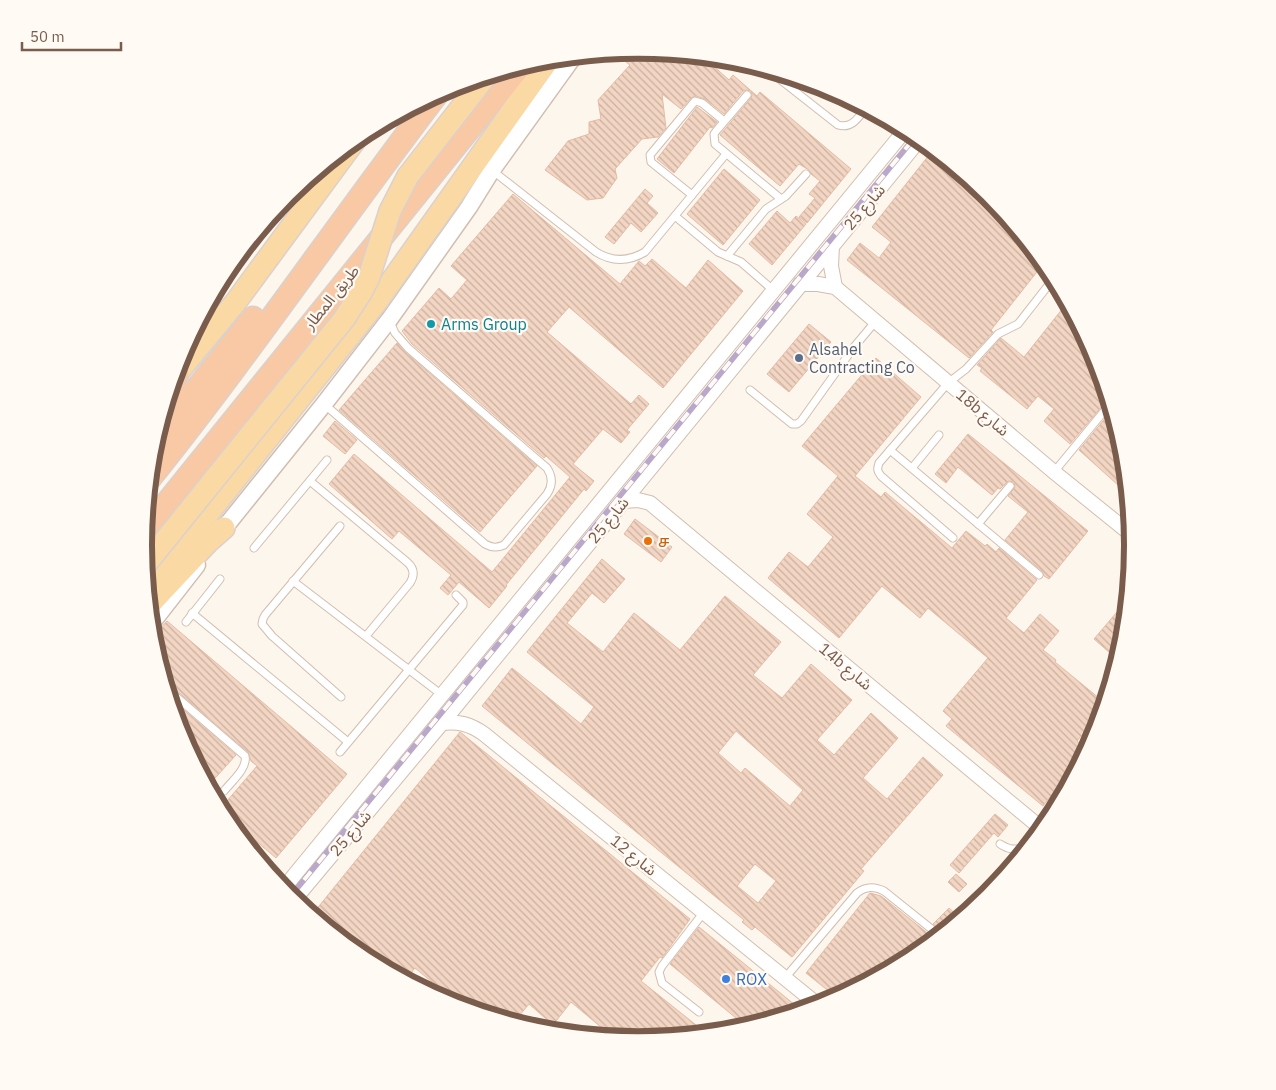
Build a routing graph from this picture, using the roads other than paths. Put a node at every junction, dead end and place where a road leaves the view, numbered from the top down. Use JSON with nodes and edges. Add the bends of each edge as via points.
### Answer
{"nodes":[{"id":1,"x":569,"y":64,"type":"edge"},
{"id":2,"x":543,"y":68,"type":"edge"},
{"id":3,"x":513,"y":75,"type":"edge"},
{"id":4,"x":782,"y":81,"type":"edge"},
{"id":5,"x":477,"y":87,"type":"edge"},
{"id":6,"x":747,"y":95,"type":"dead end"},
{"id":7,"x":429,"y":107,"type":"edge"},
{"id":8,"x":861,"y":114,"type":"edge"},
{"id":9,"x":724,"y":121,"type":"junction"},
{"id":10,"x":901,"y":136,"type":"edge"},
{"id":11,"x":915,"y":146,"type":"edge"},
{"id":12,"x":726,"y":154,"type":"junction"},
{"id":13,"x":340,"y":160,"type":"edge"},
{"id":14,"x":492,"y":170,"type":"junction"},
{"id":15,"x":806,"y":174,"type":"dead end"},
{"id":16,"x":692,"y":195,"type":"junction"},
{"id":17,"x":781,"y":199,"type":"junction"},
{"id":18,"x":675,"y":216,"type":"junction"},
{"id":19,"x":343,"y":220,"type":"junction"},
{"id":20,"x":832,"y":246,"type":"junction"},
{"id":21,"x":727,"y":256,"type":"junction"},
{"id":22,"x":800,"y":284,"type":"junction"},
{"id":23,"x":1048,"y":285,"type":"edge"},
{"id":24,"x":835,"y":287,"type":"junction"},
{"id":25,"x":774,"y":291,"type":"junction"},
{"id":26,"x":389,"y":320,"type":"junction"},
{"id":27,"x":875,"y":322,"type":"junction"},
{"id":28,"x":187,"y":364,"type":"edge"},
{"id":29,"x":948,"y":383,"type":"junction"},
{"id":30,"x":750,"y":390,"type":"dead end"},
{"id":31,"x":324,"y":404,"type":"junction"},
{"id":32,"x":1105,"y":410,"type":"edge"},
{"id":33,"x":166,"y":427,"type":"edge"},
{"id":34,"x":939,"y":435,"type":"dead end"},
{"id":35,"x":890,"y":450,"type":"junction"},
{"id":36,"x":327,"y":460,"type":"dead end"},
{"id":37,"x":158,"y":468,"type":"edge"},
{"id":38,"x":912,"y":468,"type":"junction"},
{"id":39,"x":1054,"y":472,"type":"junction"},
{"id":40,"x":646,"y":473,"type":"junction"},
{"id":41,"x":310,"y":481,"type":"junction"},
{"id":42,"x":1010,"y":486,"type":"dead end"},
{"id":43,"x":623,"y":501,"type":"junction"},
{"id":44,"x":650,"y":503,"type":"junction"},
{"id":45,"x":153,"y":519,"type":"edge"},
{"id":46,"x":978,"y":524,"type":"junction"},
{"id":47,"x":340,"y":526,"type":"dead end"},
{"id":48,"x":224,"y":528,"type":"junction"},
{"id":49,"x":1123,"y":528,"type":"edge"},
{"id":50,"x":953,"y":538,"type":"dead end"},
{"id":51,"x":254,"y":548,"type":"dead end"},
{"id":52,"x":152,"y":556,"type":"edge"},
{"id":53,"x":1039,"y":575,"type":"dead end"},
{"id":54,"x":220,"y":579,"type":"dead end"},
{"id":55,"x":153,"y":580,"type":"edge"},
{"id":56,"x":293,"y":581,"type":"junction"},
{"id":57,"x":456,"y":594,"type":"dead end"},
{"id":58,"x":155,"y":599,"type":"edge"},
{"id":59,"x":192,"y":613,"type":"junction"},
{"id":60,"x":157,"y":616,"type":"edge"},
{"id":61,"x":186,"y":622,"type":"dead end"},
{"id":62,"x":366,"y":636,"type":"junction"},
{"id":63,"x":409,"y":670,"type":"junction"},
{"id":64,"x":442,"y":695,"type":"junction"},
{"id":65,"x":177,"y":697,"type":"edge"},
{"id":66,"x":340,"y":697,"type":"dead end"},
{"id":67,"x":442,"y":723,"type":"junction"},
{"id":68,"x":348,"y":742,"type":"junction"},
{"id":69,"x":340,"y":752,"type":"dead end"},
{"id":70,"x":224,"y":791,"type":"dead end"},
{"id":71,"x":1036,"y":824,"type":"edge"},
{"id":72,"x":1000,"y":844,"type":"dead end"},
{"id":73,"x":1018,"y":848,"type":"edge"},
{"id":74,"x":288,"y":883,"type":"edge"},
{"id":75,"x":299,"y":894,"type":"edge"},
{"id":76,"x":704,"y":912,"type":"junction"},
{"id":77,"x":934,"y":931,"type":"edge"},
{"id":78,"x":785,"y":978,"type":"junction"},
{"id":79,"x":811,"y":999,"type":"edge"},
{"id":80,"x":699,"y":1012,"type":"dead end"}],
"edges":[{"from":1,"to":14,"type":"street"},
{"from":2,"to":55,"type":"main road","via":[[378,300]]},
{"from":3,"to":45,"type":"highway","name":"طريق المطار"},
{"from":4,"to":8,"type":"lane","via":[[838,125],[852,125]]},
{"from":5,"to":52,"type":"main road","bridge":true,"via":[[398,193],[386,219],[369,277],[354,306]]},
{"from":6,"to":9,"type":"lane"},
{"from":7,"to":19,"type":"highway"},
{"from":9,"to":12,"type":"lane","via":[[714,139]]},
{"from":9,"to":16,"type":"lane","via":[[702,103],[694,101],[650,154],[651,162]]},
{"from":10,"to":25,"type":"street","name":"شارع 25"},
{"from":11,"to":20,"type":"street","name":"شارع 25"},
{"from":12,"to":16,"type":"lane"},
{"from":12,"to":17,"type":"lane"},
{"from":13,"to":28,"type":"main road"},
{"from":14,"to":18,"type":"lane","via":[[596,252],[612,259],[629,259],[645,252]]},
{"from":14,"to":26,"type":"street","via":[[470,207]]},
{"from":15,"to":17,"type":"lane"},
{"from":16,"to":18,"type":"lane"},
{"from":17,"to":21,"type":"lane","via":[[766,209]]},
{"from":18,"to":21,"type":"lane"},
{"from":19,"to":33,"type":"highway","via":[[293,268]]},
{"from":19,"to":37,"type":"highway"},
{"from":20,"to":22,"type":"street","name":"شارع 25"},
{"from":20,"to":24,"type":"street"},
{"from":21,"to":25,"type":"lane","via":[[738,260]]},
{"from":22,"to":24,"type":"street"},
{"from":22,"to":40,"type":"street","name":"شارع 25"},
{"from":23,"to":29,"type":"lane","via":[[1018,324],[998,334],[966,369]]},
{"from":24,"to":27,"type":"street","name":"18b شارع"},
{"from":25,"to":64,"type":"street","name":"شارع 25"},
{"from":26,"to":31,"type":"street"},
{"from":26,"to":31,"type":"lane","via":[[408,348],[547,468],[552,484],[547,494],[504,545],[491,548]]},
{"from":27,"to":29,"type":"street","name":"18b شارع"},
{"from":27,"to":30,"type":"lane","via":[[797,424],[792,424]]},
{"from":29,"to":35,"type":"lane"},
{"from":29,"to":39,"type":"street","name":"18b شارع"},
{"from":31,"to":48,"type":"street"},
{"from":32,"to":39,"type":"lane"},
{"from":34,"to":38,"type":"lane"},
{"from":35,"to":38,"type":"lane"},
{"from":35,"to":50,"type":"lane","via":[[879,463],[878,472]]},
{"from":36,"to":41,"type":"lane"},
{"from":38,"to":46,"type":"lane"},
{"from":39,"to":49,"type":"street","name":"18b شارع"},
{"from":40,"to":43,"type":"street","name":"شارع 25"},
{"from":40,"to":44,"type":"street"},
{"from":41,"to":51,"type":"lane"},
{"from":41,"to":62,"type":"lane","via":[[407,562],[414,572],[410,583]]},
{"from":42,"to":46,"type":"lane"},
{"from":43,"to":44,"type":"street"},
{"from":43,"to":67,"type":"street","name":"شارع 25"},
{"from":44,"to":71,"type":"street","name":"14b شارع"},
{"from":46,"to":53,"type":"lane"},
{"from":47,"to":56,"type":"lane"},
{"from":48,"to":58,"type":"main road"},
{"from":48,"to":60,"type":"street"},
{"from":54,"to":59,"type":"lane"},
{"from":56,"to":62,"type":"lane"},
{"from":56,"to":66,"type":"lane","via":[[262,624]]},
{"from":57,"to":63,"type":"lane","via":[[463,606]]},
{"from":59,"to":61,"type":"lane"},
{"from":59,"to":68,"type":"lane"},
{"from":62,"to":63,"type":"lane"},
{"from":63,"to":64,"type":"lane"},
{"from":63,"to":68,"type":"lane"},
{"from":64,"to":74,"type":"street","name":"شارع 25"},
{"from":65,"to":70,"type":"lane","via":[[244,756],[244,767]]},
{"from":67,"to":75,"type":"street","name":"شارع 25"},
{"from":67,"to":76,"type":"street","name":"شارع 12","via":[[464,724],[484,734]]},
{"from":68,"to":69,"type":"lane"},
{"from":72,"to":73,"type":"lane"},
{"from":76,"to":78,"type":"street","name":"شارع 12"},
{"from":76,"to":80,"type":"lane","via":[[659,972],[662,984]]},
{"from":77,"to":78,"type":"lane","via":[[884,891],[865,888],[857,893]]},
{"from":78,"to":79,"type":"street","name":"شارع 12"}]}
